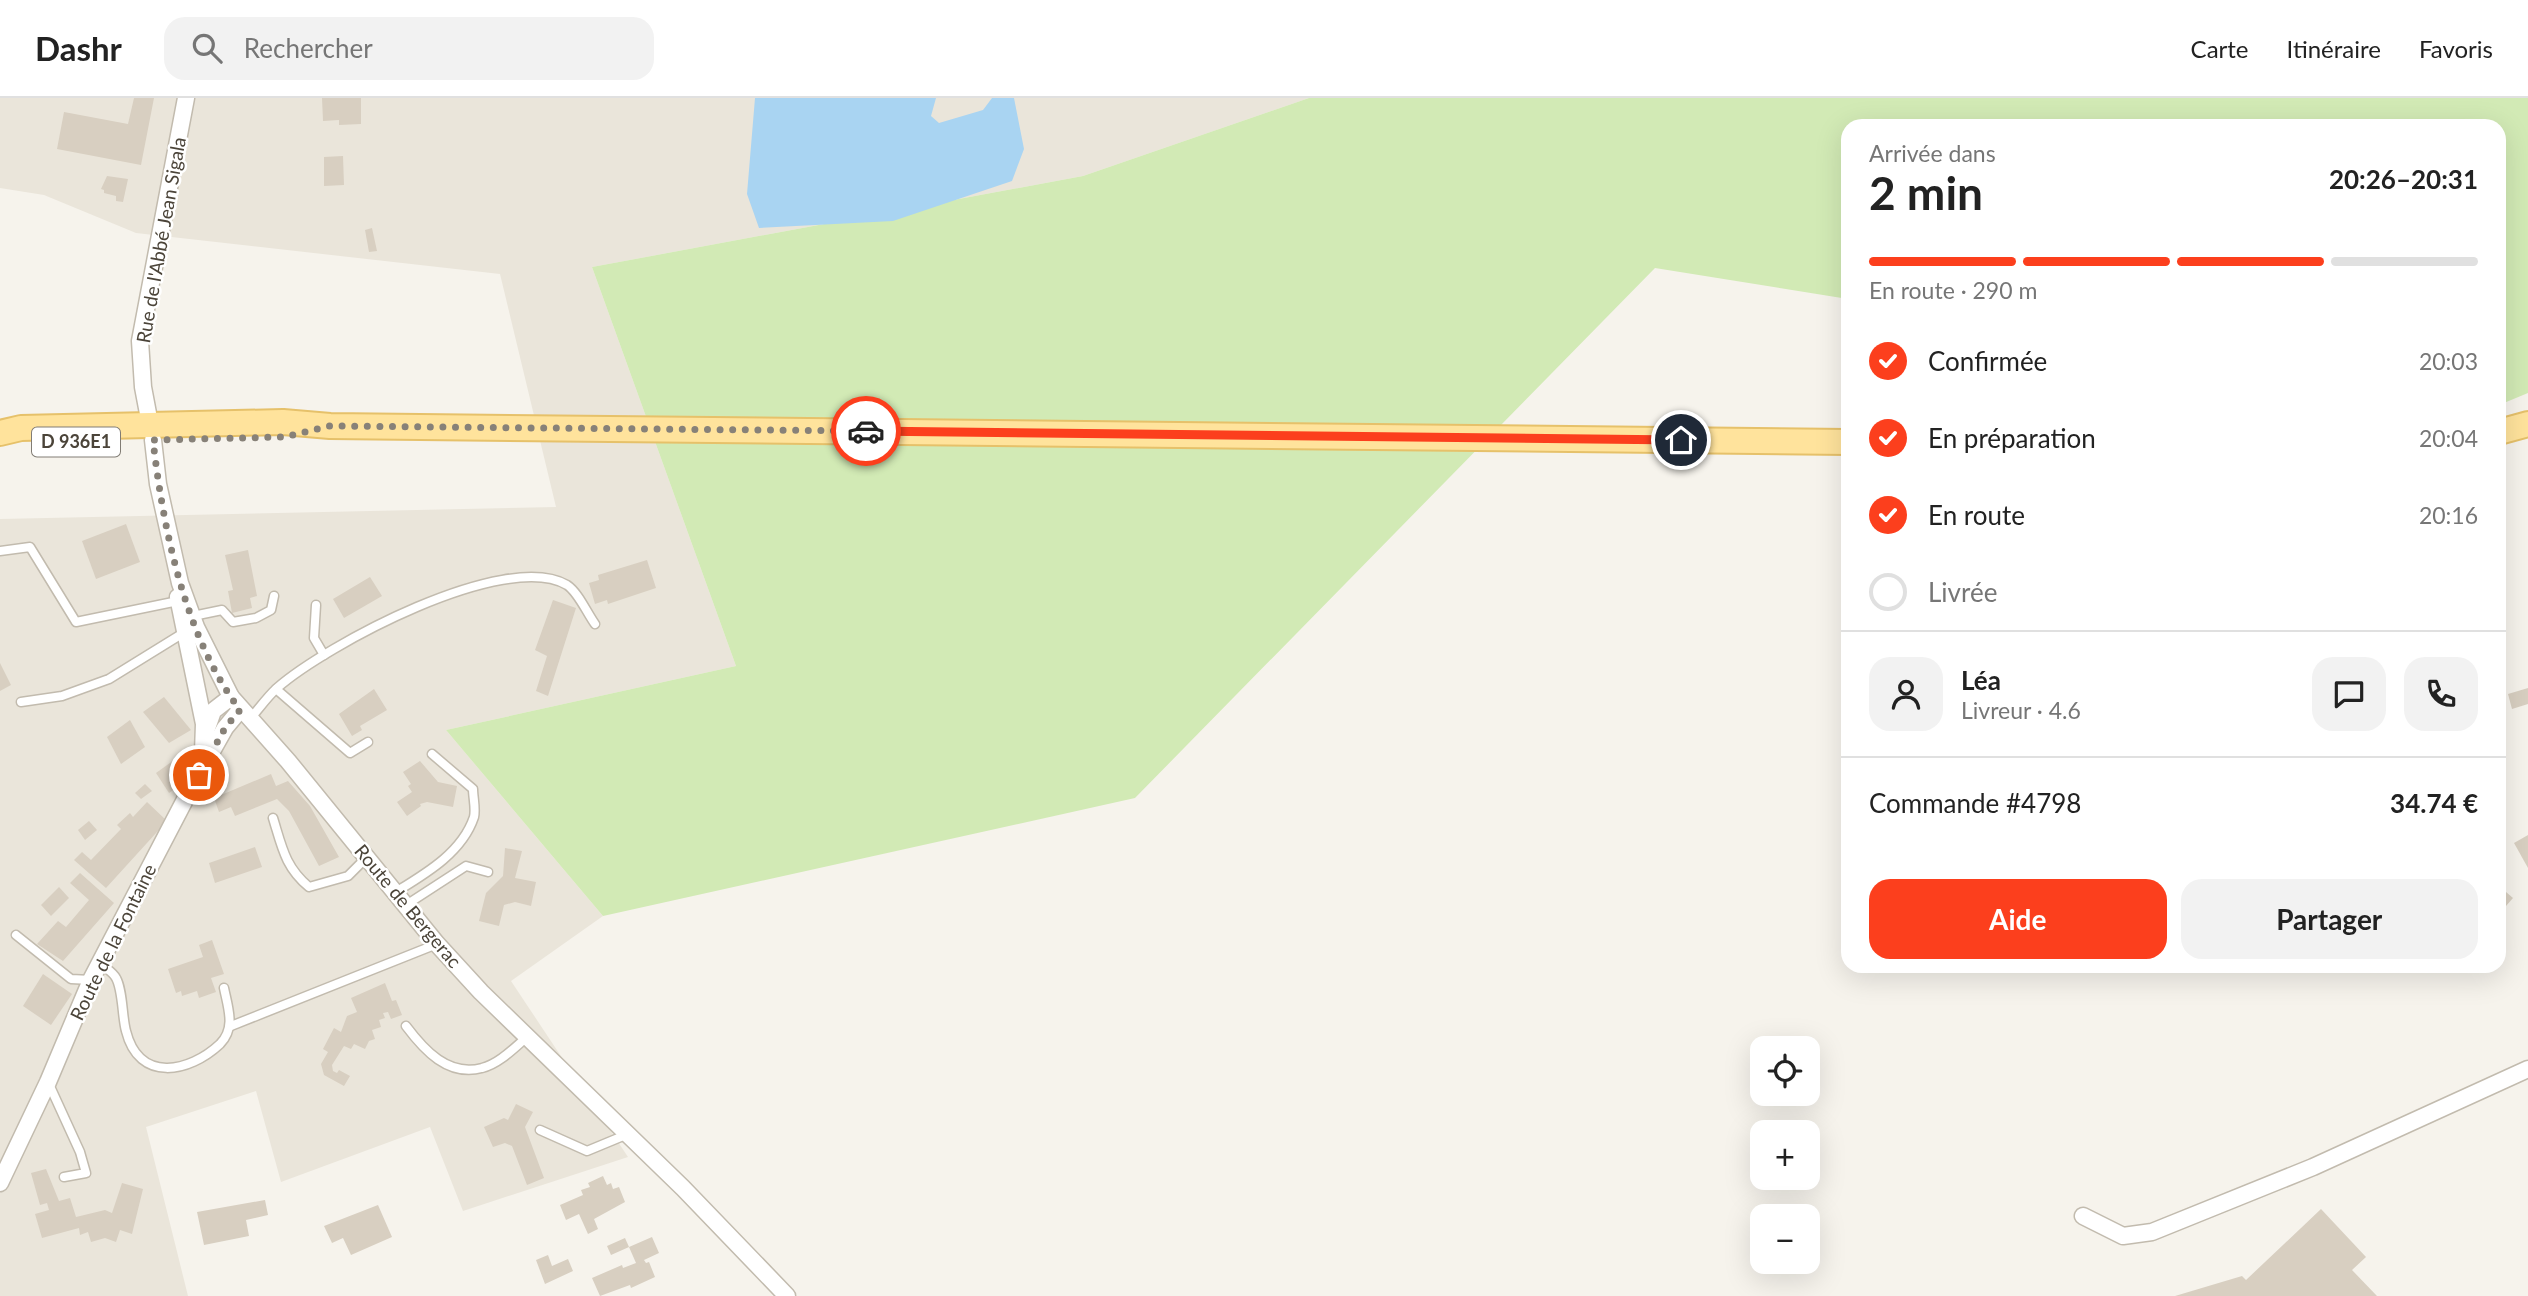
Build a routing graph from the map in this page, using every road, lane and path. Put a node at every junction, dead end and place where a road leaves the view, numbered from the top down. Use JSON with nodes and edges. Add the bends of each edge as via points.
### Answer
{"nodes":[{"id":1,"x":187,"y":98,"type":"edge"},
{"id":2,"x":2528,"y":424,"type":"edge"},
{"id":3,"x":151,"y":432,"type":"junction"},
{"id":4,"x":2506,"y":432,"type":"edge"},
{"id":5,"x":0,"y":433,"type":"edge"},
{"id":6,"x":2506,"y":435,"type":"edge"},
{"id":7,"x":2528,"y":439,"type":"edge"},
{"id":8,"x":0,"y":441,"type":"edge"},
{"id":9,"x":1841,"y":442,"type":"edge"},
{"id":10,"x":0,"y":551,"type":"edge"},
{"id":11,"x":180,"y":583,"type":"junction"},
{"id":12,"x":274,"y":596,"type":"dead end"},
{"id":13,"x":178,"y":601,"type":"junction"},
{"id":14,"x":316,"y":605,"type":"dead end"},
{"id":15,"x":193,"y":616,"type":"junction"},
{"id":16,"x":595,"y":624,"type":"dead end"},
{"id":17,"x":185,"y":632,"type":"junction"},
{"id":18,"x":324,"y":655,"type":"junction"},
{"id":19,"x":276,"y":689,"type":"junction"},
{"id":20,"x":21,"y":702,"type":"dead end"},
{"id":21,"x":240,"y":709,"type":"junction"},
{"id":22,"x":204,"y":739,"type":"junction"},
{"id":23,"x":368,"y":742,"type":"dead end"},
{"id":24,"x":432,"y":754,"type":"dead end"},
{"id":25,"x":189,"y":792,"type":"junction"},
{"id":26,"x":273,"y":818,"type":"dead end"},
{"id":27,"x":367,"y":857,"type":"junction"},
{"id":28,"x":488,"y":872,"type":"dead end"},
{"id":29,"x":400,"y":899,"type":"junction"},
{"id":30,"x":16,"y":935,"type":"dead end"},
{"id":31,"x":437,"y":944,"type":"junction"},
{"id":32,"x":100,"y":963,"type":"junction"},
{"id":33,"x":91,"y":981,"type":"junction"},
{"id":34,"x":224,"y":988,"type":"dead end"},
{"id":35,"x":231,"y":1026,"type":"junction"},
{"id":36,"x":406,"y":1026,"type":"dead end"},
{"id":37,"x":527,"y":1037,"type":"junction"},
{"id":38,"x":2528,"y":1069,"type":"edge"},
{"id":39,"x":48,"y":1082,"type":"junction"},
{"id":40,"x":540,"y":1130,"type":"dead end"},
{"id":41,"x":628,"y":1134,"type":"junction"},
{"id":42,"x":64,"y":1177,"type":"dead end"},
{"id":43,"x":0,"y":1182,"type":"edge"},
{"id":44,"x":2084,"y":1216,"type":"dead end"},
{"id":45,"x":787,"y":1296,"type":"edge"}],
"edges":[{"from":1,"to":3,"type":"street","name":"Rue de l'Abbé Jean Sigala","via":[[140,341]]},
{"from":2,"to":4,"type":"main road"},
{"from":3,"to":5,"type":"main road","number":"D 936E1","via":[[21,428]]},
{"from":3,"to":8,"type":"main road","number":"D 936E1","via":[[23,444]]},
{"from":3,"to":9,"type":"main road","number":"D 936E1","via":[[284,437],[330,426]]},
{"from":3,"to":11,"type":"street","name":"Route de Bergerac"},
{"from":6,"to":7,"type":"main road"},
{"from":10,"to":13,"type":"lane","via":[[30,547],[76,622]]},
{"from":11,"to":13,"type":"street"},
{"from":11,"to":15,"type":"street","name":"Route de Bergerac"},
{"from":12,"to":15,"type":"lane","via":[[271,610],[256,618],[233,622],[222,610]]},
{"from":13,"to":17,"type":"street"},
{"from":14,"to":18,"type":"lane","via":[[314,638]]},
{"from":15,"to":21,"type":"street","name":"Route de Bergerac"},
{"from":16,"to":18,"type":"lane","via":[[569,586],[541,576],[510,578],[434,599]]},
{"from":17,"to":20,"type":"lane","via":[[109,679],[62,696]]},
{"from":17,"to":22,"type":"street","via":[[200,692]]},
{"from":18,"to":19,"type":"lane"},
{"from":19,"to":21,"type":"lane"},
{"from":19,"to":23,"type":"lane","via":[[350,753]]},
{"from":21,"to":22,"type":"street","via":[[213,711]]},
{"from":21,"to":25,"type":"street","name":"Route de la Fontaine"},
{"from":21,"to":27,"type":"street","name":"Route de Bergerac"},
{"from":22,"to":25,"type":"street"},
{"from":24,"to":29,"type":"lane","via":[[473,789],[475,815],[438,865]]},
{"from":25,"to":32,"type":"street","name":"Route de la Fontaine"},
{"from":26,"to":27,"type":"lane","via":[[286,861],[309,887],[348,876]]},
{"from":27,"to":29,"type":"street","name":"Route de Bergerac"},
{"from":28,"to":29,"type":"lane","via":[[466,866]]},
{"from":29,"to":31,"type":"street","name":"Route de Bergerac"},
{"from":30,"to":33,"type":"lane","via":[[71,979]]},
{"from":31,"to":35,"type":"lane"},
{"from":31,"to":37,"type":"street","name":"Route de Bergerac"},
{"from":32,"to":33,"type":"street","name":"Route de la Fontaine"},
{"from":32,"to":35,"type":"lane","via":[[116,977],[126,1032],[133,1049],[147,1063],[165,1069],[187,1066],[207,1055]]},
{"from":33,"to":39,"type":"street","name":"Route de la Fontaine"},
{"from":34,"to":35,"type":"lane"},
{"from":36,"to":37,"type":"lane","via":[[425,1052],[464,1069],[482,1068]]},
{"from":37,"to":41,"type":"street","name":"Route de Bergerac"},
{"from":38,"to":44,"type":"street","via":[[2313,1167],[2152,1232],[2123,1236]]},
{"from":39,"to":42,"type":"lane","via":[[86,1173]]},
{"from":39,"to":43,"type":"street","name":"Route de la Fontaine"},
{"from":40,"to":41,"type":"lane","via":[[587,1151]]},
{"from":41,"to":45,"type":"street","name":"Route de Bergerac"}]}
